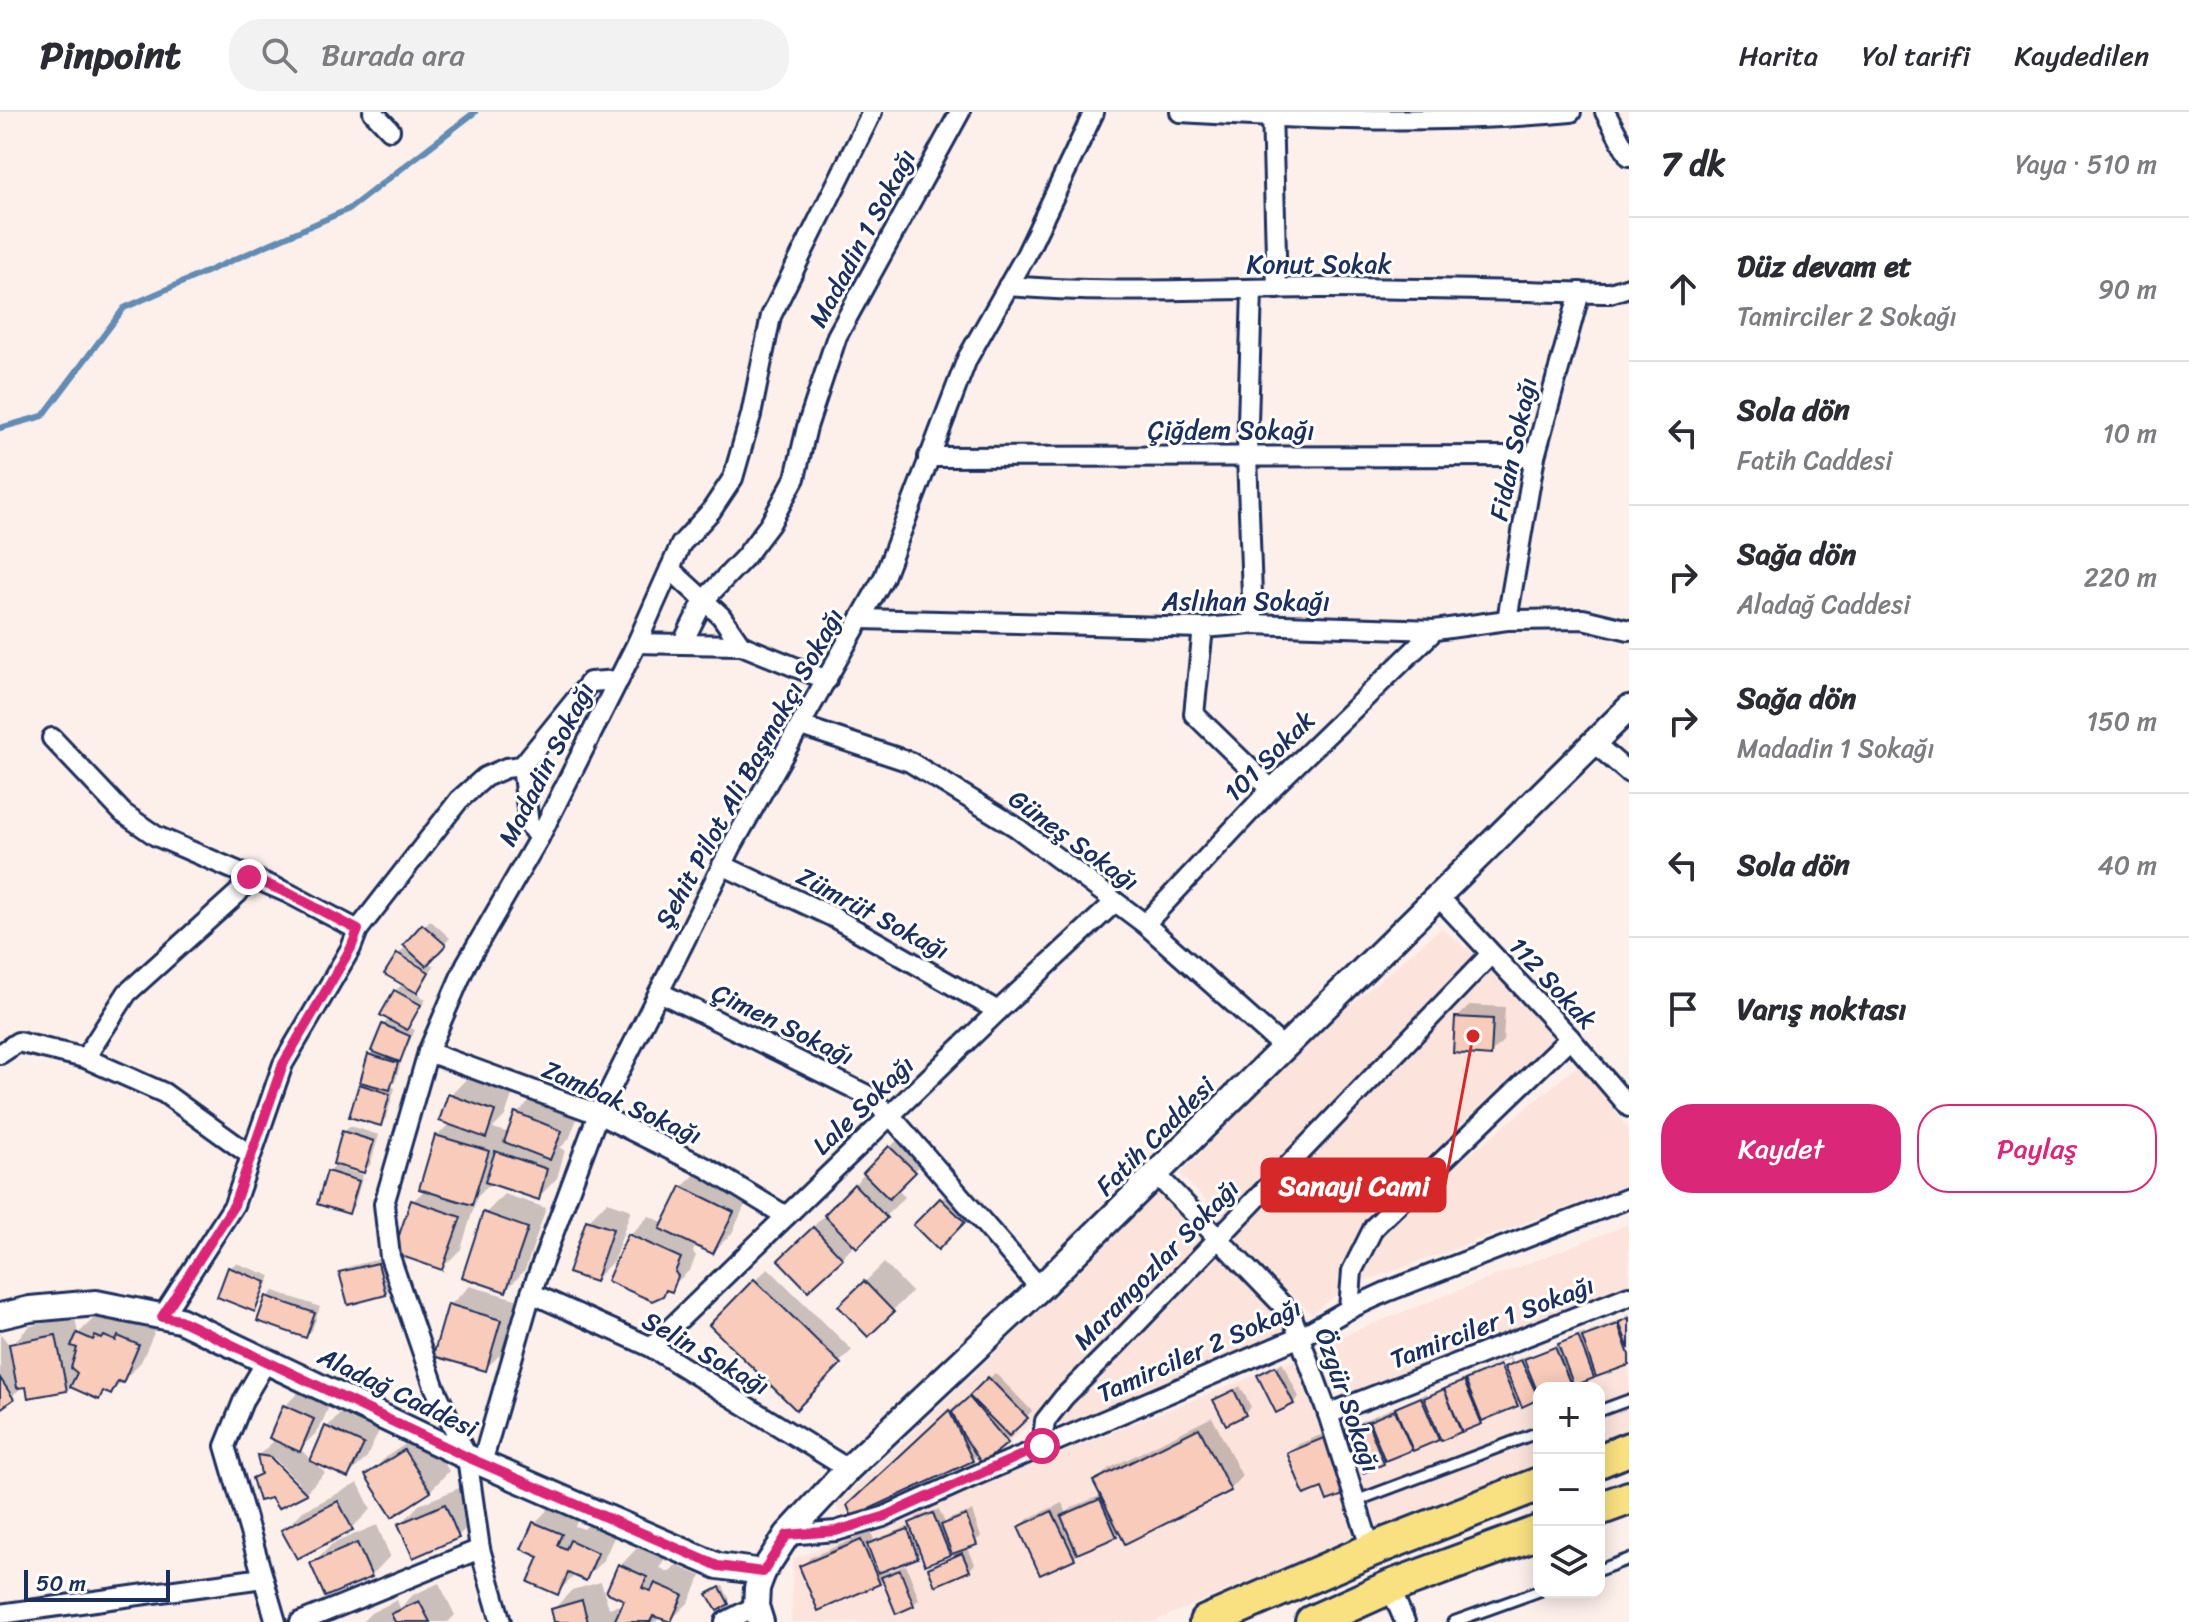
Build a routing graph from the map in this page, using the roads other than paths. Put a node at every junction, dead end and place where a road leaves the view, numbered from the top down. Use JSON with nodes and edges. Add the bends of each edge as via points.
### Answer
{"nodes":[{"id":1,"x":373,"y":112,"type":"edge"},
{"id":2,"x":872,"y":112,"type":"edge"},
{"id":3,"x":960,"y":112,"type":"edge"},
{"id":4,"x":1094,"y":112,"type":"edge"},
{"id":5,"x":1180,"y":112,"type":"edge"},
{"id":6,"x":1571,"y":112,"type":"edge"},
{"id":7,"x":1605,"y":112,"type":"edge"},
{"id":8,"x":1272,"y":115,"type":"edge"},
{"id":9,"x":390,"y":130,"type":"dead end"},
{"id":10,"x":1629,"y":156,"type":"edge"},
{"id":11,"x":1008,"y":286,"type":"junction"},
{"id":12,"x":1629,"y":287,"type":"edge"},
{"id":13,"x":1277,"y":289,"type":"junction"},
{"id":14,"x":1252,"y":291,"type":"junction"},
{"id":15,"x":1580,"y":292,"type":"junction"},
{"id":16,"x":1247,"y":455,"type":"junction"},
{"id":17,"x":1535,"y":456,"type":"junction"},
{"id":18,"x":928,"y":457,"type":"junction"},
{"id":19,"x":670,"y":569,"type":"junction"},
{"id":20,"x":704,"y":600,"type":"junction"},
{"id":21,"x":861,"y":619,"type":"junction"},
{"id":22,"x":1507,"y":620,"type":"junction"},
{"id":23,"x":1253,"y":624,"type":"junction"},
{"id":24,"x":1203,"y":628,"type":"junction"},
{"id":25,"x":1435,"y":630,"type":"junction"},
{"id":26,"x":1629,"y":630,"type":"edge"},
{"id":27,"x":637,"y":643,"type":"junction"},
{"id":28,"x":682,"y":644,"type":"junction"},
{"id":29,"x":741,"y":645,"type":"junction"},
{"id":30,"x":619,"y":680,"type":"junction"},
{"id":31,"x":827,"y":680,"type":"junction"},
{"id":32,"x":1629,"y":708,"type":"edge"},
{"id":33,"x":801,"y":726,"type":"junction"},
{"id":34,"x":52,"y":738,"type":"dead end"},
{"id":35,"x":1593,"y":742,"type":"junction"},
{"id":36,"x":522,"y":766,"type":"junction"},
{"id":37,"x":1629,"y":773,"type":"edge"},
{"id":38,"x":1271,"y":789,"type":"junction"},
{"id":39,"x":539,"y":838,"type":"junction"},
{"id":40,"x":722,"y":865,"type":"junction"},
{"id":41,"x":249,"y":877,"type":"junction"},
{"id":42,"x":1438,"y":896,"type":"junction"},
{"id":43,"x":1115,"y":902,"type":"junction"},
{"id":44,"x":1145,"y":924,"type":"junction"},
{"id":45,"x":358,"y":930,"type":"junction"},
{"id":46,"x":1491,"y":954,"type":"junction"},
{"id":47,"x":659,"y":992,"type":"junction"},
{"id":48,"x":998,"y":1011,"type":"junction"},
{"id":49,"x":1570,"y":1038,"type":"junction"},
{"id":50,"x":1284,"y":1048,"type":"junction"},
{"id":51,"x":428,"y":1052,"type":"junction"},
{"id":52,"x":0,"y":1054,"type":"edge"},
{"id":53,"x":85,"y":1058,"type":"junction"},
{"id":54,"x":1629,"y":1107,"type":"edge"},
{"id":55,"x":598,"y":1114,"type":"junction"},
{"id":56,"x":890,"y":1115,"type":"junction"},
{"id":57,"x":250,"y":1155,"type":"junction"},
{"id":58,"x":1156,"y":1174,"type":"junction"},
{"id":59,"x":1629,"y":1198,"type":"edge"},
{"id":60,"x":786,"y":1216,"type":"junction"},
{"id":61,"x":1219,"y":1238,"type":"junction"},
{"id":62,"x":1040,"y":1288,"type":"junction"},
{"id":63,"x":531,"y":1293,"type":"junction"},
{"id":64,"x":1629,"y":1296,"type":"edge"},
{"id":65,"x":1349,"y":1309,"type":"junction"},
{"id":66,"x":0,"y":1316,"type":"edge"},
{"id":67,"x":162,"y":1317,"type":"junction"},
{"id":68,"x":1300,"y":1337,"type":"junction"},
{"id":69,"x":651,"y":1347,"type":"junction"},
{"id":70,"x":267,"y":1360,"type":"junction"},
{"id":71,"x":1629,"y":1400,"type":"edge"},
{"id":72,"x":1605,"y":1409,"type":"edge"},
{"id":73,"x":1328,"y":1414,"type":"junction"},
{"id":74,"x":1533,"y":1434,"type":"edge"},
{"id":75,"x":1042,"y":1446,"type":"junction"},
{"id":76,"x":1629,"y":1449,"type":"edge"},
{"id":77,"x":1605,"y":1459,"type":"edge"},
{"id":78,"x":474,"y":1460,"type":"junction"},
{"id":79,"x":848,"y":1469,"type":"junction"},
{"id":80,"x":1533,"y":1486,"type":"edge"},
{"id":81,"x":1629,"y":1498,"type":"edge"},
{"id":82,"x":1356,"y":1501,"type":"junction"},
{"id":83,"x":1605,"y":1507,"type":"edge"},
{"id":84,"x":1533,"y":1534,"type":"edge"},
{"id":85,"x":787,"y":1535,"type":"junction"},
{"id":86,"x":480,"y":1549,"type":"junction"},
{"id":87,"x":1371,"y":1550,"type":"junction"},
{"id":88,"x":1629,"y":1559,"type":"edge"},
{"id":89,"x":1605,"y":1568,"type":"edge"},
{"id":90,"x":763,"y":1572,"type":"junction"},
{"id":91,"x":263,"y":1578,"type":"junction"},
{"id":92,"x":1390,"y":1587,"type":"junction"},
{"id":93,"x":1533,"y":1593,"type":"edge"},
{"id":94,"x":0,"y":1614,"type":"edge"},
{"id":95,"x":758,"y":1614,"type":"edge"},
{"id":96,"x":276,"y":1622,"type":"edge"},
{"id":97,"x":300,"y":1622,"type":"edge"},
{"id":98,"x":501,"y":1622,"type":"edge"},
{"id":99,"x":725,"y":1622,"type":"edge"},
{"id":100,"x":1206,"y":1622,"type":"edge"},
{"id":101,"x":1312,"y":1622,"type":"edge"},
{"id":102,"x":1405,"y":1622,"type":"edge"},
{"id":103,"x":1453,"y":1622,"type":"edge"}],
"edges":[{"from":1,"to":9,"type":"street"},
{"from":2,"to":19,"type":"street","name":"Madadin Sokağı","via":[[771,316],[733,478],[681,544]]},
{"from":3,"to":20,"type":"street","name":"Madadin 1 Sokağı","via":[[837,336],[795,478],[754,546]]},
{"from":4,"to":11,"type":"street","name":"Şehit Pilot Ali Başmakçı Sokağı"},
{"from":5,"to":8,"type":"street"},
{"from":6,"to":8,"type":"street","via":[[1421,118]]},
{"from":7,"to":10,"type":"street"},
{"from":8,"to":13,"type":"street"},
{"from":11,"to":14,"type":"street","name":"Konut Sokak"},
{"from":11,"to":18,"type":"street","name":"Şehit Pilot Ali Başmakçı Sokağı","via":[[967,359]]},
{"from":12,"to":15,"type":"street","name":"Konut Sokak","via":[[1610,293]]},
{"from":13,"to":14,"type":"street","name":"Konut Sokak"},
{"from":13,"to":15,"type":"street","name":"Konut Sokak"},
{"from":14,"to":16,"type":"street"},
{"from":15,"to":17,"type":"street","name":"Fidan Sokağı"},
{"from":16,"to":17,"type":"street","name":"Çiğdem Sokağı"},
{"from":16,"to":18,"type":"street","name":"Çiğdem Sokağı"},
{"from":16,"to":23,"type":"street"},
{"from":17,"to":22,"type":"street","name":"Fidan Sokağı"},
{"from":18,"to":21,"type":"street","name":"Şehit Pilot Ali Başmakçı Sokağı","via":[[884,577]]},
{"from":19,"to":20,"type":"street"},
{"from":19,"to":27,"type":"street","name":"Madadin Sokağı"},
{"from":20,"to":28,"type":"street","name":"Madadin 1 Sokağı"},
{"from":20,"to":29,"type":"street"},
{"from":21,"to":24,"type":"street","name":"Aslıhan Sokağı"},
{"from":21,"to":31,"type":"street","name":"Şehit Pilot Ali Başmakçı Sokağı"},
{"from":22,"to":25,"type":"street","name":"Aslıhan Sokağı"},
{"from":22,"to":26,"type":"street","name":"Aslıhan Sokağı","via":[[1583,619]]},
{"from":23,"to":24,"type":"street","name":"Aslıhan Sokağı"},
{"from":23,"to":25,"type":"street","name":"Aslıhan Sokağı"},
{"from":24,"to":38,"type":"street","via":[[1194,714]]},
{"from":25,"to":38,"type":"street","name":"101 Sokak"},
{"from":27,"to":28,"type":"street"},
{"from":27,"to":30,"type":"street","name":"Madadin Sokağı"},
{"from":28,"to":29,"type":"street"},
{"from":29,"to":31,"type":"street"},
{"from":30,"to":36,"type":"street","via":[[590,682]]},
{"from":30,"to":39,"type":"street","name":"Madadin Sokağı"},
{"from":31,"to":33,"type":"street","name":"Şehit Pilot Ali Başmakçı Sokağı"},
{"from":32,"to":35,"type":"main road","name":"Fatih Caddesi"},
{"from":33,"to":40,"type":"street","name":"Şehit Pilot Ali Başmakçı Sokağı"},
{"from":33,"to":43,"type":"street","name":"Güneş Sokağı","via":[[910,762],[1016,827]]},
{"from":34,"to":41,"type":"street","via":[[123,813],[156,836]]},
{"from":35,"to":37,"type":"street"},
{"from":35,"to":42,"type":"main road","name":"Fatih Caddesi"},
{"from":36,"to":39,"type":"street","via":[[529,825]]},
{"from":36,"to":45,"type":"street","via":[[485,777],[459,800]]},
{"from":38,"to":44,"type":"street","name":"101 Sokak"},
{"from":39,"to":51,"type":"street","name":"Madadin Sokağı","via":[[466,964]]},
{"from":40,"to":47,"type":"street","name":"Şehit Pilot Ali Başmakçı Sokağı"},
{"from":40,"to":48,"type":"street","name":"Zümrüt Sokağı","via":[[833,917]]},
{"from":41,"to":45,"type":"street"},
{"from":41,"to":53,"type":"street","via":[[238,893],[127,993]]},
{"from":42,"to":46,"type":"street","name":"112 Sokak"},
{"from":42,"to":50,"type":"main road","name":"Fatih Caddesi"},
{"from":43,"to":44,"type":"street","name":"Güneş Sokağı"},
{"from":43,"to":48,"type":"street","name":"Lale Sokağı"},
{"from":44,"to":50,"type":"street","name":"Güneş Sokağı"},
{"from":45,"to":57,"type":"street","via":[[283,1064]]},
{"from":46,"to":49,"type":"street","name":"112 Sokak"},
{"from":46,"to":61,"type":"street","name":"Marangozlar Sokağı"},
{"from":47,"to":55,"type":"street","name":"Şehit Pilot Ali Başmakçı Sokağı"},
{"from":47,"to":56,"type":"street","name":"Çimen Sokağı","via":[[865,1094]]},
{"from":48,"to":56,"type":"street","name":"Lale Sokağı"},
{"from":49,"to":54,"type":"street","name":"112 Sokak"},
{"from":49,"to":65,"type":"street","via":[[1374,1227],[1352,1271]]},
{"from":50,"to":58,"type":"main road","name":"Fatih Caddesi"},
{"from":51,"to":55,"type":"street","name":"Zambak Sokağı"},
{"from":51,"to":78,"type":"street","name":"Madadin Sokağı","via":[[384,1204],[390,1257],[434,1386]]},
{"from":52,"to":53,"type":"street","via":[[18,1042]]},
{"from":53,"to":57,"type":"street","via":[[164,1093]]},
{"from":55,"to":60,"type":"street","name":"Zambak Sokağı","via":[[707,1168]]},
{"from":55,"to":63,"type":"street","name":"Şehit Pilot Ali Başmakçı Sokağı"},
{"from":56,"to":60,"type":"street","name":"Lale Sokağı"},
{"from":56,"to":62,"type":"street","name":"Çimen Sokağı"},
{"from":57,"to":67,"type":"street","via":[[234,1205]]},
{"from":58,"to":61,"type":"street","name":"Özgür Sokağı"},
{"from":58,"to":62,"type":"main road","name":"Fatih Caddesi"},
{"from":59,"to":65,"type":"street","name":"Tamirciler 2 Sokağı"},
{"from":60,"to":69,"type":"street","name":"Lale Sokağı"},
{"from":61,"to":68,"type":"street","name":"Özgür Sokağı","via":[[1291,1314]]},
{"from":61,"to":75,"type":"street","name":"Marangozlar Sokağı","via":[[1064,1397],[1045,1421]]},
{"from":62,"to":79,"type":"main road","name":"Fatih Caddesi"},
{"from":63,"to":69,"type":"street","name":"Selin Sokağı"},
{"from":63,"to":78,"type":"street","name":"Şehit Pilot Ali Başmakçı Sokağı"},
{"from":64,"to":73,"type":"street","name":"Tamirciler 1 Sokağı"},
{"from":65,"to":68,"type":"street","name":"Tamirciler 2 Sokağı"},
{"from":66,"to":67,"type":"main road","name":"Aladağ Caddesi","via":[[96,1303]]},
{"from":67,"to":70,"type":"main road","name":"Aladağ Caddesi","via":[[180,1320]]},
{"from":68,"to":73,"type":"street","name":"Özgür Sokağı"},
{"from":68,"to":75,"type":"street","name":"Tamirciler 2 Sokağı"},
{"from":69,"to":79,"type":"street","name":"Selin Sokağı"},
{"from":70,"to":78,"type":"main road","name":"Aladağ Caddesi"},
{"from":70,"to":91,"type":"street","via":[[225,1446]]},
{"from":71,"to":72,"type":"lane"},
{"from":73,"to":82,"type":"street","name":"Özgür Sokağı"},
{"from":74,"to":82,"type":"lane"},
{"from":75,"to":85,"type":"street","name":"Tamirciler 2 Sokağı","via":[[883,1517],[836,1531]]},
{"from":76,"to":77,"type":"highway"},
{"from":78,"to":86,"type":"street","name":"Şehit Pilot Ali Başmakçı Sokağı"},
{"from":78,"to":90,"type":"main road","name":"Aladağ Caddesi","via":[[718,1566]]},
{"from":79,"to":85,"type":"main road","name":"Fatih Caddesi"},
{"from":80,"to":87,"type":"highway"},
{"from":81,"to":83,"type":"highway"},
{"from":82,"to":87,"type":"street","name":"Özgür Sokağı"},
{"from":84,"to":92,"type":"highway"},
{"from":85,"to":90,"type":"main road","name":"Fatih Caddesi"},
{"from":86,"to":97,"type":"street"},
{"from":86,"to":98,"type":"street","name":"Şehit Pilot Ali Başmakçı Sokağı"},
{"from":87,"to":100,"type":"highway"},
{"from":88,"to":89,"type":"lane"},
{"from":90,"to":95,"type":"main road","name":"Fatih Caddesi","via":[[757,1588]]},
{"from":91,"to":94,"type":"street"},
{"from":91,"to":96,"type":"street"},
{"from":92,"to":101,"type":"highway"},
{"from":92,"to":102,"type":"street"},
{"from":93,"to":103,"type":"lane"},
{"from":95,"to":99,"type":"street"}]}
